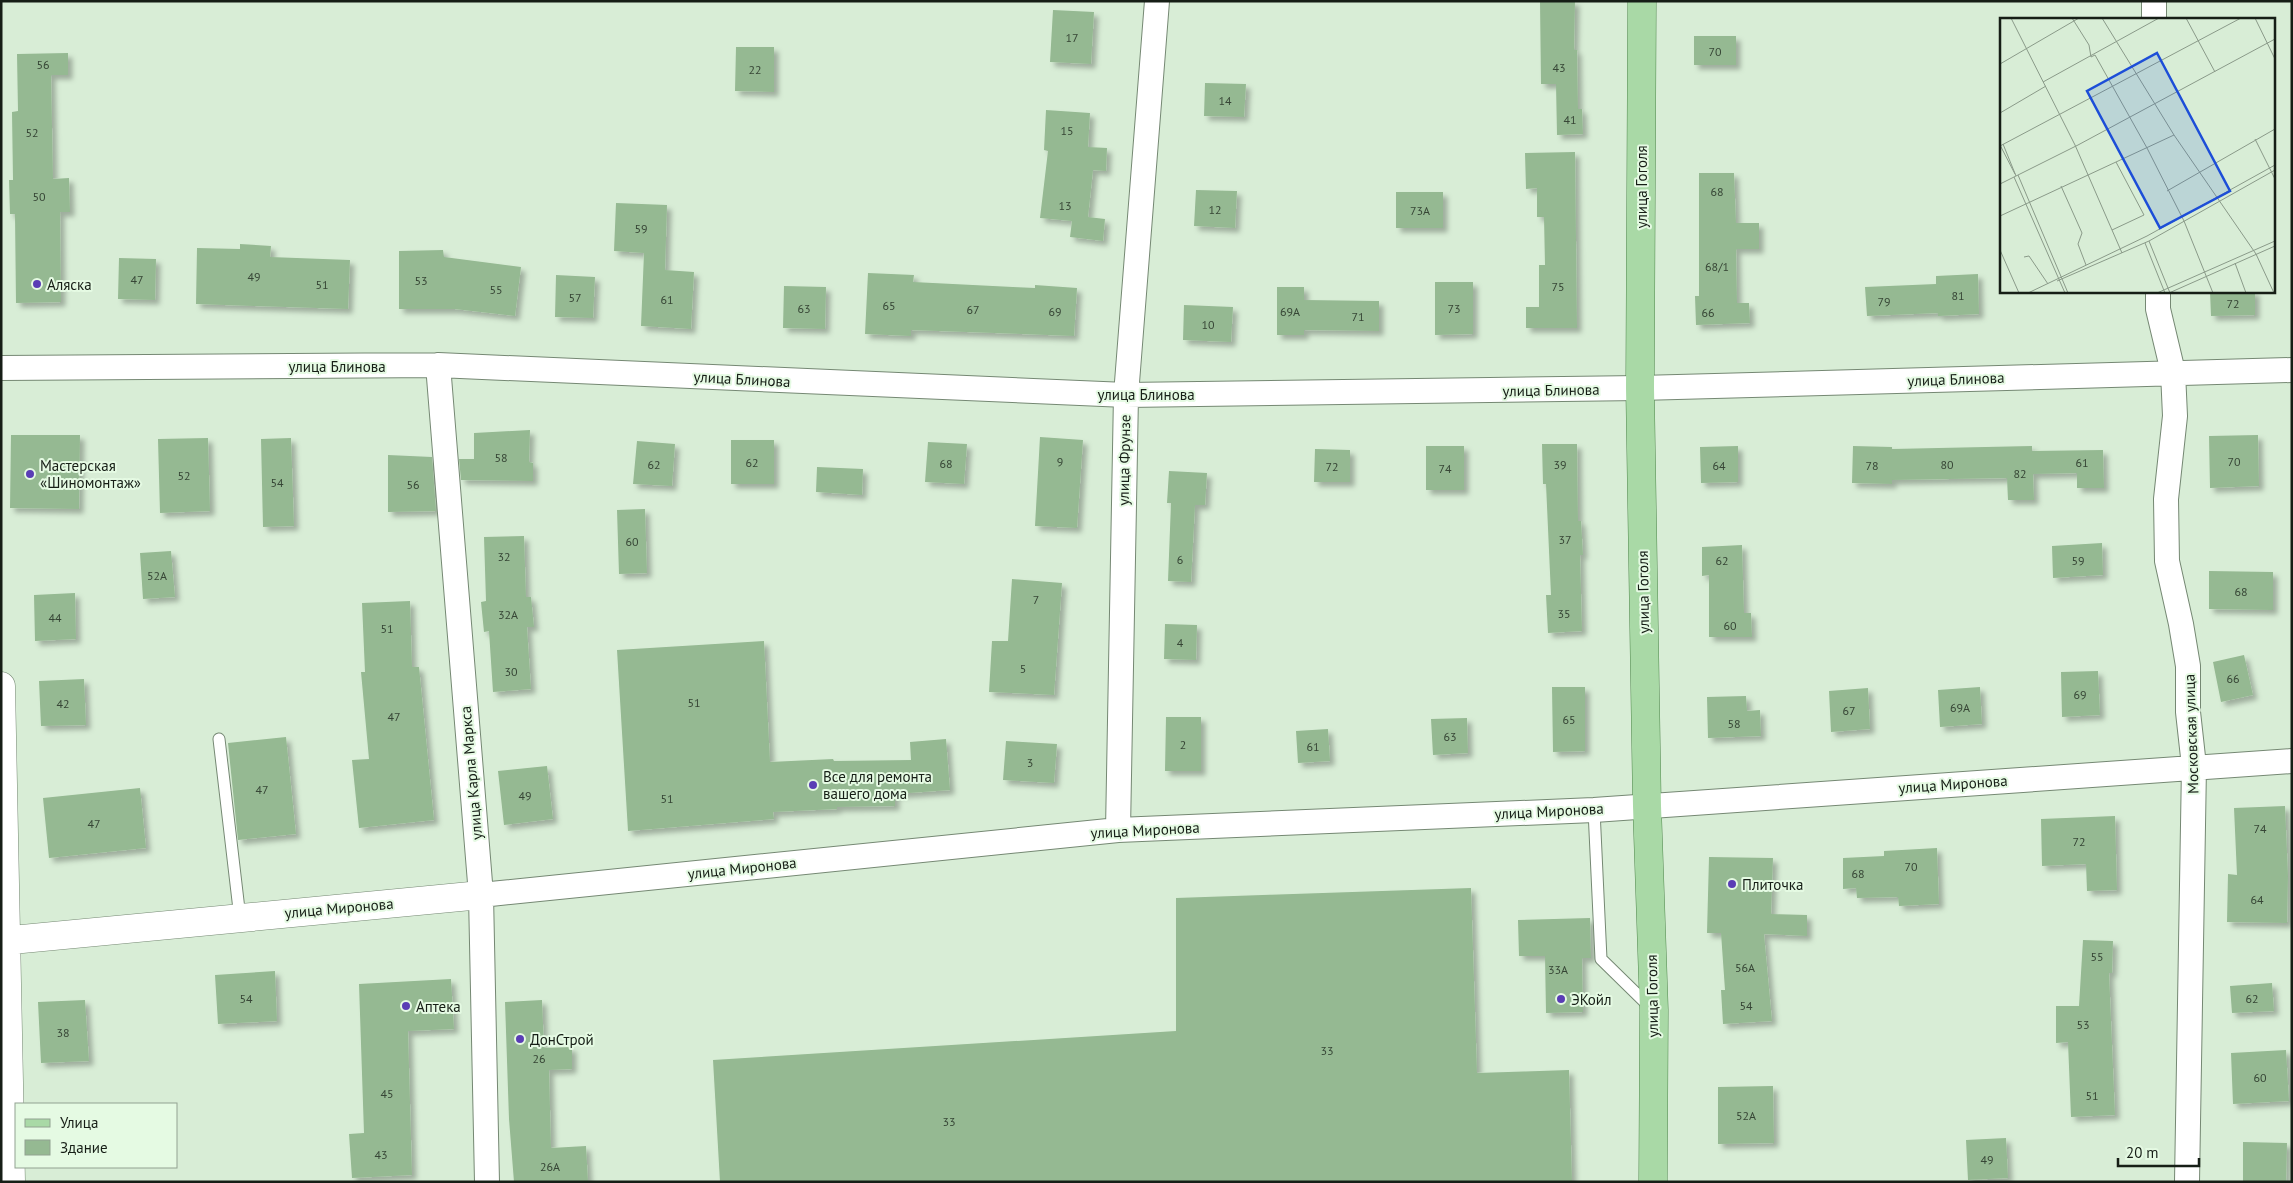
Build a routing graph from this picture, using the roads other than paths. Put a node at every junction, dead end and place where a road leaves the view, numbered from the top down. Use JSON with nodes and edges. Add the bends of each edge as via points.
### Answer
{"nodes":[{"id":1,"x":1157,"y":1,"type":"edge"},
{"id":2,"x":1642,"y":1,"type":"edge"},
{"id":3,"x":2154,"y":1,"type":"edge"},
{"id":4,"x":2154,"y":18,"type":"edge"},
{"id":5,"x":2158,"y":292,"type":"edge"},
{"id":6,"x":438,"y":365,"type":"junction"},
{"id":7,"x":1,"y":368,"type":"edge"},
{"id":8,"x":2292,"y":370,"type":"edge"},
{"id":9,"x":2173,"y":372,"type":"junction"},
{"id":10,"x":1640,"y":388,"type":"junction"},
{"id":11,"x":1126,"y":395,"type":"junction"},
{"id":12,"x":1,"y":686,"type":"edge"},
{"id":13,"x":218,"y":739,"type":"dead end"},
{"id":14,"x":2292,"y":761,"type":"edge"},
{"id":15,"x":2194,"y":766,"type":"junction"},
{"id":16,"x":1647,"y":806,"type":"junction"},
{"id":17,"x":1594,"y":810,"type":"junction"},
{"id":18,"x":1118,"y":830,"type":"junction"},
{"id":19,"x":481,"y":895,"type":"junction"},
{"id":20,"x":240,"y":918,"type":"junction"},
{"id":21,"x":4,"y":940,"type":"edge"},
{"id":22,"x":1654,"y":1010,"type":"junction"},
{"id":23,"x":11,"y":1182,"type":"edge"},
{"id":24,"x":486,"y":1182,"type":"edge"},
{"id":25,"x":1653,"y":1182,"type":"edge"},
{"id":26,"x":2187,"y":1182,"type":"edge"}],
"edges":[{"from":1,"to":11,"type":"street","name":"улица Фрунзе"},
{"from":2,"to":10,"type":"main road","name":"улица Гоголя"},
{"from":3,"to":4,"type":"street"},
{"from":5,"to":9,"type":"street","name":"Московская улица","via":[[2158,308]]},
{"from":6,"to":7,"type":"street","name":"улица Блинова"},
{"from":6,"to":11,"type":"street","name":"улица Блинова"},
{"from":6,"to":19,"type":"street","name":"улица Карла Маркса"},
{"from":8,"to":9,"type":"street","name":"улица Блинова"},
{"from":9,"to":10,"type":"street","name":"улица Блинова"},
{"from":9,"to":15,"type":"street","name":"Московская улица","via":[[2175,416],[2166,499],[2167,561],[2188,666],[2188,712]]},
{"from":10,"to":11,"type":"street","name":"улица Блинова"},
{"from":10,"to":16,"type":"main road","name":"улица Гоголя"},
{"from":11,"to":18,"type":"street","name":"улица Фрунзе"},
{"from":12,"to":21,"type":"street"},
{"from":13,"to":20,"type":"lane"},
{"from":14,"to":15,"type":"street","name":"улица Миронова"},
{"from":15,"to":16,"type":"street","name":"улица Миронова"},
{"from":15,"to":26,"type":"street","name":"Московская улица"},
{"from":16,"to":17,"type":"street","name":"улица Миронова"},
{"from":16,"to":22,"type":"main road","name":"улица Гоголя"},
{"from":17,"to":18,"type":"street","name":"улица Миронова"},
{"from":17,"to":22,"type":"lane","via":[[1601,959]]},
{"from":18,"to":19,"type":"street","name":"улица Миронова"},
{"from":19,"to":20,"type":"street","name":"улица Миронова"},
{"from":19,"to":24,"type":"street","name":"улица Карла Маркса"},
{"from":20,"to":21,"type":"street","name":"улица Миронова"},
{"from":21,"to":23,"type":"street"},
{"from":22,"to":25,"type":"main road","name":"улица Гоголя"}]}
